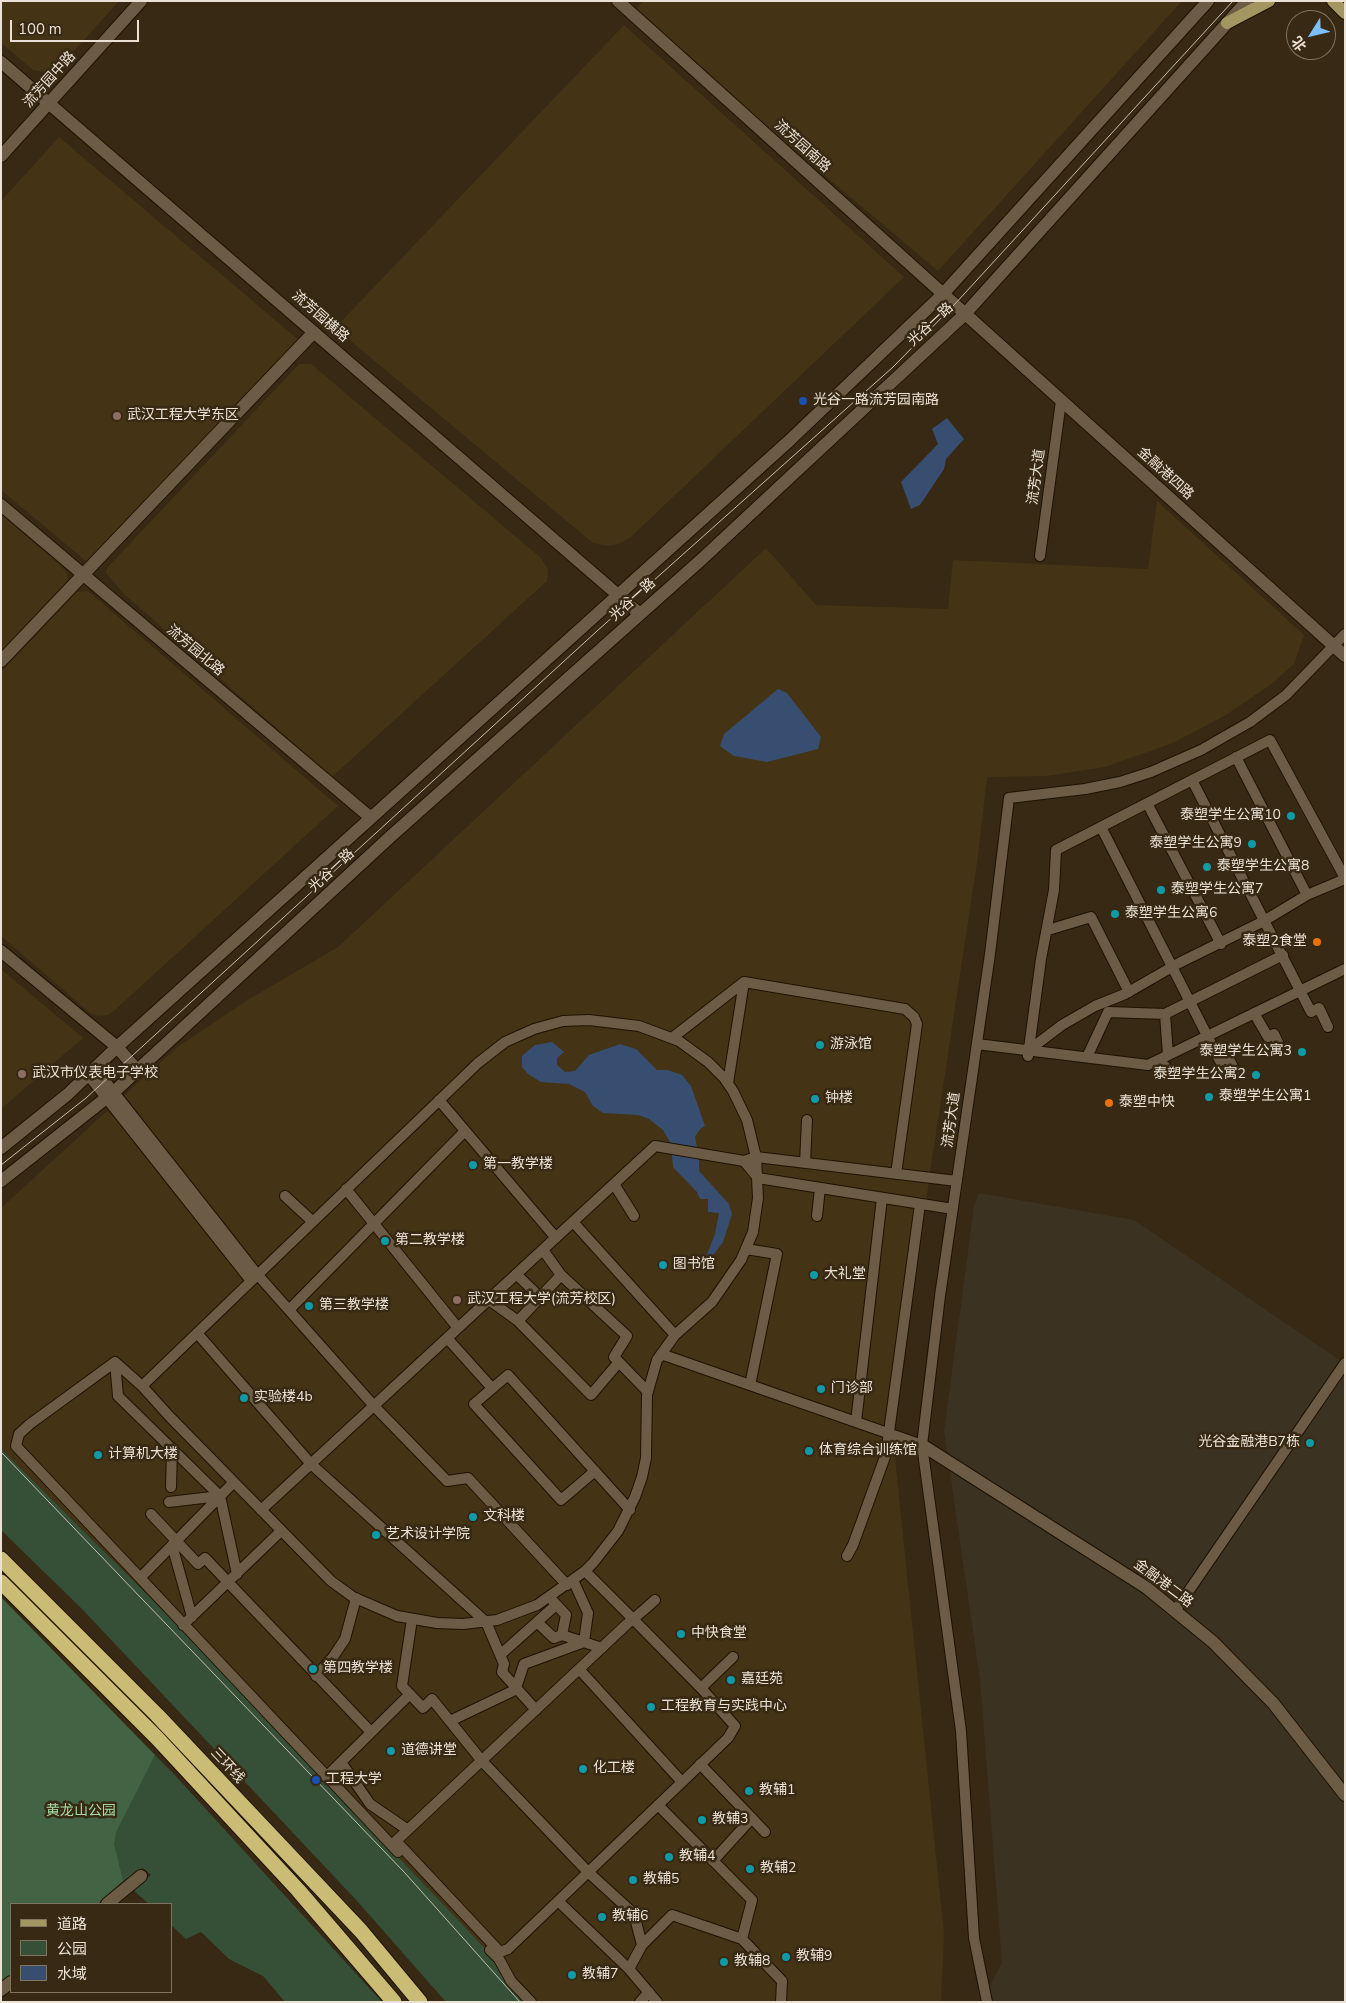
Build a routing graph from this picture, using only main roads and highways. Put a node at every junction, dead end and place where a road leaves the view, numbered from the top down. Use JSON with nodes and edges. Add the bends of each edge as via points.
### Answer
{"nodes":[{"id":1,"x":140,"y":1,"type":"edge"},
{"id":2,"x":618,"y":1,"type":"edge"},
{"id":3,"x":1208,"y":1,"type":"edge"},
{"id":4,"x":1247,"y":1,"type":"edge"},
{"id":5,"x":1269,"y":1,"type":"edge"},
{"id":6,"x":1333,"y":1,"type":"edge"},
{"id":7,"x":1345,"y":13,"type":"edge"},
{"id":8,"x":1227,"y":23,"type":"junction"},
{"id":9,"x":1,"y":62,"type":"edge"},
{"id":10,"x":48,"y":103,"type":"junction"},
{"id":11,"x":1,"y":156,"type":"edge"},
{"id":12,"x":943,"y":294,"type":"junction"},
{"id":13,"x":964,"y":315,"type":"junction"},
{"id":14,"x":314,"y":332,"type":"junction"},
{"id":15,"x":1,"y":505,"type":"edge"},
{"id":16,"x":82,"y":575,"type":"junction"},
{"id":17,"x":618,"y":594,"type":"junction"},
{"id":18,"x":640,"y":614,"type":"junction"},
{"id":19,"x":1345,"y":656,"type":"edge"},
{"id":20,"x":1,"y":661,"type":"edge"},
{"id":21,"x":371,"y":818,"type":"junction"},
{"id":22,"x":1,"y":951,"type":"edge"},
{"id":23,"x":117,"y":1047,"type":"junction"},
{"id":24,"x":137,"y":1070,"type":"junction"},
{"id":25,"x":1,"y":1148,"type":"edge"},
{"id":26,"x":1,"y":1181,"type":"edge"},
{"id":27,"x":922,"y":1445,"type":"road end"},
{"id":28,"x":1,"y":1559,"type":"edge"},
{"id":29,"x":1,"y":1582,"type":"edge"},
{"id":30,"x":1345,"y":1795,"type":"edge"},
{"id":31,"x":141,"y":1876,"type":"dead end"},
{"id":32,"x":108,"y":1903,"type":"edge"},
{"id":33,"x":362,"y":1932,"type":"junction"},
{"id":34,"x":394,"y":2002,"type":"edge"},
{"id":35,"x":420,"y":2002,"type":"edge"},
{"id":36,"x":430,"y":2002,"type":"edge"}],
"edges":[{"from":1,"to":10,"type":"main road","name":"流芳园中路"},
{"from":2,"to":12,"type":"main road","name":"流芳园南路"},
{"from":3,"to":12,"type":"main road","name":"光谷一路"},
{"from":4,"to":8,"type":"main road","name":"光谷一路"},
{"from":5,"to":8,"type":"main road"},
{"from":6,"to":7,"type":"main road"},
{"from":8,"to":13,"type":"main road","name":"光谷一路"},
{"from":9,"to":10,"type":"main road","name":"流芳园横路"},
{"from":10,"to":11,"type":"main road","name":"流芳园中路"},
{"from":10,"to":14,"type":"main road","name":"流芳园横路"},
{"from":12,"to":13,"type":"main road","name":"流芳园南路"},
{"from":12,"to":17,"type":"main road","name":"光谷一路","via":[[790,440]]},
{"from":13,"to":18,"type":"main road","name":"光谷一路"},
{"from":13,"to":19,"type":"main road","name":"金融港四路"},
{"from":14,"to":16,"type":"main road"},
{"from":14,"to":17,"type":"main road","name":"流芳园横路"},
{"from":15,"to":16,"type":"main road","name":"流芳园北路"},
{"from":16,"to":20,"type":"main road"},
{"from":16,"to":21,"type":"main road","name":"流芳园北路"},
{"from":17,"to":18,"type":"main road","name":"流芳园横路"},
{"from":17,"to":21,"type":"main road","name":"光谷一路"},
{"from":18,"to":24,"type":"main road","name":"光谷一路","via":[[390,837]]},
{"from":21,"to":23,"type":"main road","name":"光谷一路"},
{"from":22,"to":23,"type":"main road"},
{"from":23,"to":24,"type":"main road"},
{"from":23,"to":25,"type":"main road","name":"光谷一路"},
{"from":24,"to":26,"type":"main road","name":"光谷一路"},
{"from":27,"to":30,"type":"main road","name":"金融港二路","via":[[1147,1588],[1213,1642],[1274,1703]]},
{"from":28,"to":33,"type":"highway","name":"三环线","via":[[157,1714]]},
{"from":29,"to":34,"type":"highway","via":[[157,1738],[298,1890]]},
{"from":31,"to":32,"type":"main road"},
{"from":33,"to":35,"type":"highway","name":"三环线"},
{"from":33,"to":36,"type":"highway"}]}
